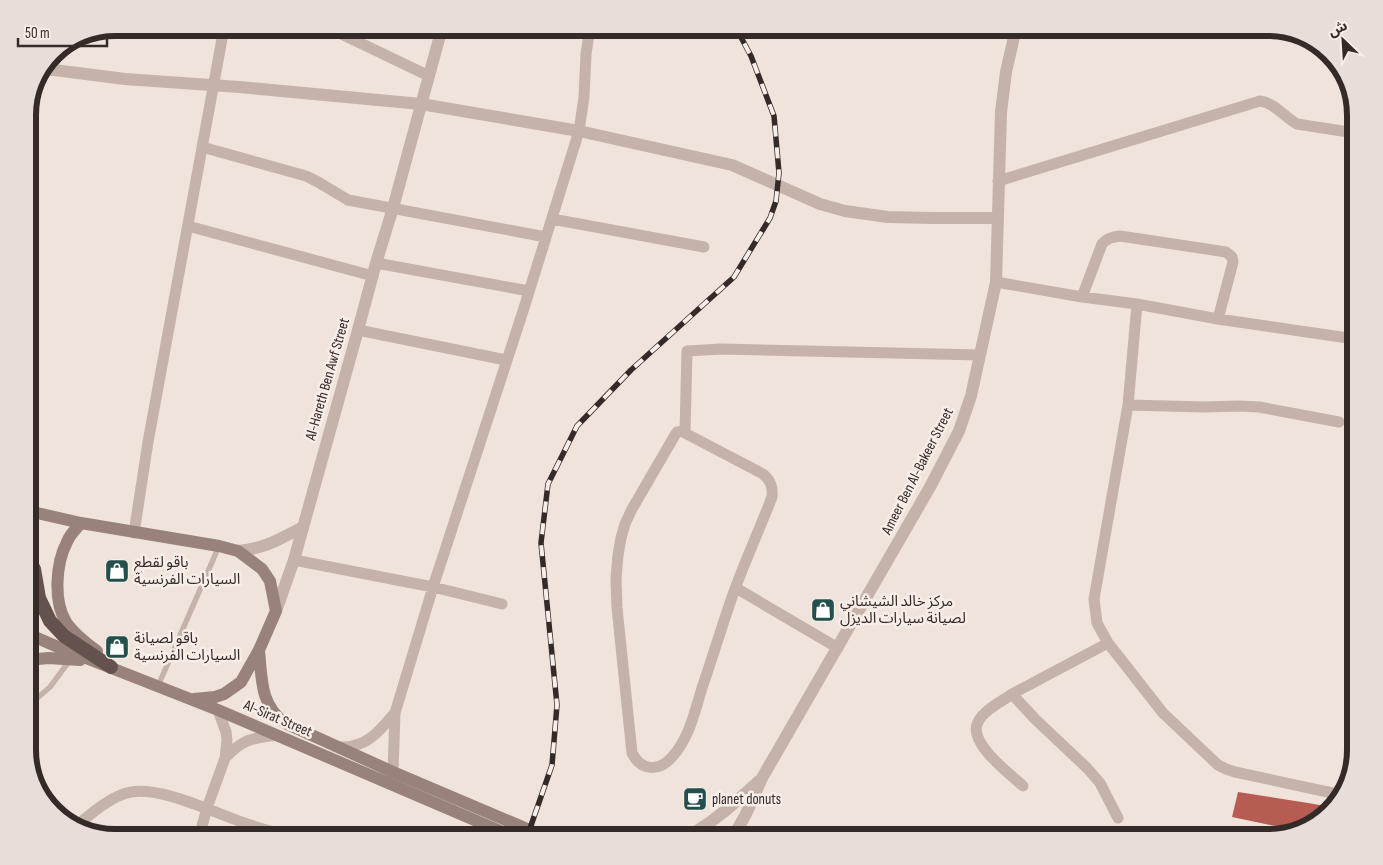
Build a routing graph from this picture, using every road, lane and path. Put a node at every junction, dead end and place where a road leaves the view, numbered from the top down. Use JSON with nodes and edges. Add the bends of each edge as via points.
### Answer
{"nodes":[{"id":1,"x":222,"y":36,"type":"edge"},
{"id":2,"x":346,"y":36,"type":"edge"},
{"id":3,"x":440,"y":36,"type":"edge"},
{"id":4,"x":589,"y":36,"type":"edge"},
{"id":5,"x":1014,"y":36,"type":"edge"},
{"id":6,"x":51,"y":70,"type":"edge"},
{"id":7,"x":429,"y":76,"type":"junction"},
{"id":8,"x":213,"y":86,"type":"junction"},
{"id":9,"x":421,"y":104,"type":"junction"},
{"id":10,"x":579,"y":131,"type":"junction"},
{"id":11,"x":1347,"y":132,"type":"edge"},
{"id":12,"x":202,"y":147,"type":"junction"},
{"id":13,"x":998,"y":181,"type":"junction"},
{"id":14,"x":393,"y":208,"type":"junction"},
{"id":15,"x":997,"y":218,"type":"junction"},
{"id":16,"x":552,"y":219,"type":"junction"},
{"id":17,"x":188,"y":226,"type":"junction"},
{"id":18,"x":546,"y":238,"type":"junction"},
{"id":19,"x":704,"y":247,"type":"dead end"},
{"id":20,"x":376,"y":263,"type":"junction"},
{"id":21,"x":372,"y":276,"type":"junction"},
{"id":22,"x":996,"y":282,"type":"junction"},
{"id":23,"x":529,"y":291,"type":"junction"},
{"id":24,"x":1082,"y":297,"type":"junction"},
{"id":25,"x":1137,"y":304,"type":"junction"},
{"id":26,"x":1218,"y":319,"type":"junction"},
{"id":27,"x":358,"y":330,"type":"junction"},
{"id":28,"x":1347,"y":338,"type":"edge"},
{"id":29,"x":980,"y":356,"type":"junction"},
{"id":30,"x":506,"y":360,"type":"junction"},
{"id":31,"x":1128,"y":404,"type":"junction"},
{"id":32,"x":1338,"y":422,"type":"dead end"},
{"id":33,"x":685,"y":432,"type":"junction"},
{"id":34,"x":36,"y":513,"type":"edge"},
{"id":35,"x":81,"y":523,"type":"junction"},
{"id":36,"x":303,"y":527,"type":"junction"},
{"id":37,"x":134,"y":533,"type":"junction"},
{"id":38,"x":219,"y":546,"type":"junction"},
{"id":39,"x":238,"y":551,"type":"junction"},
{"id":40,"x":294,"y":560,"type":"junction"},
{"id":41,"x":36,"y":581,"type":"edge"},
{"id":42,"x":433,"y":587,"type":"junction"},
{"id":43,"x":736,"y":588,"type":"junction"},
{"id":44,"x":502,"y":604,"type":"dead end"},
{"id":45,"x":276,"y":611,"type":"junction"},
{"id":46,"x":36,"y":637,"type":"edge"},
{"id":47,"x":1108,"y":643,"type":"junction"},
{"id":48,"x":838,"y":648,"type":"junction"},
{"id":49,"x":259,"y":650,"type":"junction"},
{"id":50,"x":36,"y":659,"type":"edge"},
{"id":51,"x":71,"y":659,"type":"junction"},
{"id":52,"x":92,"y":660,"type":"junction"},
{"id":53,"x":110,"y":667,"type":"junction"},
{"id":54,"x":125,"y":673,"type":"junction"},
{"id":55,"x":158,"y":686,"type":"junction"},
{"id":56,"x":1012,"y":694,"type":"junction"},
{"id":57,"x":36,"y":699,"type":"edge"},
{"id":58,"x":192,"y":700,"type":"junction"},
{"id":59,"x":218,"y":710,"type":"junction"},
{"id":60,"x":395,"y":712,"type":"junction"},
{"id":61,"x":277,"y":735,"type":"junction"},
{"id":62,"x":339,"y":747,"type":"junction"},
{"id":63,"x":225,"y":758,"type":"junction"},
{"id":64,"x":393,"y":772,"type":"junction"},
{"id":65,"x":762,"y":778,"type":"junction"},
{"id":66,"x":1023,"y":786,"type":"dead end"},
{"id":67,"x":1333,"y":793,"type":"edge"},
{"id":68,"x":207,"y":808,"type":"junction"},
{"id":69,"x":1118,"y":818,"type":"dead end"},
{"id":70,"x":82,"y":821,"type":"edge"},
{"id":71,"x":201,"y":829,"type":"edge"},
{"id":72,"x":253,"y":829,"type":"edge"},
{"id":73,"x":493,"y":829,"type":"edge"},
{"id":74,"x":525,"y":829,"type":"edge"},
{"id":75,"x":701,"y":829,"type":"edge"},
{"id":76,"x":738,"y":829,"type":"edge"}],
"edges":[{"from":1,"to":8,"type":"street"},
{"from":2,"to":7,"type":"street"},
{"from":3,"to":7,"type":"street","name":"Al-Hareth Ben Awf Street"},
{"from":4,"to":10,"type":"street"},
{"from":5,"to":13,"type":"street","name":"Ameer Ben Al-Bakeer Street","via":[[1001,112]]},
{"from":6,"to":8,"type":"street"},
{"from":7,"to":9,"type":"street","name":"Al-Hareth Ben Awf Street"},
{"from":8,"to":9,"type":"street"},
{"from":8,"to":12,"type":"street"},
{"from":9,"to":10,"type":"street"},
{"from":9,"to":14,"type":"street","name":"Al-Hareth Ben Awf Street"},
{"from":10,"to":15,"type":"street","via":[[732,165],[820,204],[845,211],[888,217]]},
{"from":10,"to":16,"type":"street"},
{"from":11,"to":13,"type":"street","via":[[1297,124],[1272,104],[1260,101]]},
{"from":12,"to":14,"type":"street","via":[[306,176],[348,200]]},
{"from":12,"to":17,"type":"street"},
{"from":13,"to":15,"type":"street","name":"Ameer Ben Al-Bakeer Street"},
{"from":14,"to":18,"type":"street"},
{"from":14,"to":20,"type":"street","name":"Al-Hareth Ben Awf Street"},
{"from":15,"to":22,"type":"street","name":"Ameer Ben Al-Bakeer Street"},
{"from":16,"to":18,"type":"street"},
{"from":16,"to":19,"type":"street"},
{"from":17,"to":21,"type":"street"},
{"from":17,"to":37,"type":"street"},
{"from":18,"to":23,"type":"street"},
{"from":20,"to":21,"type":"street","name":"Al-Hareth Ben Awf Street"},
{"from":20,"to":23,"type":"street"},
{"from":21,"to":27,"type":"street","name":"Al-Hareth Ben Awf Street"},
{"from":22,"to":24,"type":"street"},
{"from":22,"to":29,"type":"street","name":"Ameer Ben Al-Bakeer Street"},
{"from":23,"to":30,"type":"street"},
{"from":24,"to":25,"type":"street"},
{"from":24,"to":26,"type":"street","via":[[1102,244],[1114,237],[1226,252],[1233,262]]},
{"from":25,"to":26,"type":"street"},
{"from":25,"to":31,"type":"street"},
{"from":26,"to":28,"type":"street"},
{"from":27,"to":30,"type":"street"},
{"from":27,"to":36,"type":"street","name":"Al-Hareth Ben Awf Street"},
{"from":29,"to":33,"type":"street","via":[[721,349],[687,351]]},
{"from":29,"to":48,"type":"street","name":"Ameer Ben Al-Bakeer Street","via":[[959,431]]},
{"from":30,"to":42,"type":"street"},
{"from":31,"to":32,"type":"street","via":[[1259,407]]},
{"from":31,"to":47,"type":"street","via":[[1094,598],[1097,623]]},
{"from":33,"to":43,"type":"street","via":[[763,474],[773,488]]},
{"from":33,"to":43,"type":"street","via":[[675,435],[632,509],[618,555],[617,608],[630,740],[632,753],[642,766],[654,768],[664,764],[680,746]]},
{"from":34,"to":35,"type":"main road"},
{"from":35,"to":37,"type":"main road"},
{"from":35,"to":54,"type":"main road","via":[[70,535],[62,552],[58,604],[73,631]]},
{"from":36,"to":39,"type":"street","via":[[266,546]]},
{"from":36,"to":40,"type":"street","name":"Al-Hareth Ben Awf Street"},
{"from":37,"to":38,"type":"main road"},
{"from":38,"to":39,"type":"main road"},
{"from":38,"to":55,"type":"lane"},
{"from":39,"to":45,"type":"main road","via":[[266,574]]},
{"from":40,"to":42,"type":"street"},
{"from":40,"to":45,"type":"street","name":"Al-Hareth Ben Awf Street"},
{"from":41,"to":53,"type":"highway","via":[[39,598],[50,621],[64,636]]},
{"from":42,"to":44,"type":"street"},
{"from":42,"to":60,"type":"street"},
{"from":43,"to":48,"type":"street"},
{"from":45,"to":49,"type":"main road","name":"Al-Hareth Ben Awf Street"},
{"from":46,"to":52,"type":"main road","name":"Al-Sirat Street"},
{"from":47,"to":56,"type":"street"},
{"from":47,"to":67,"type":"street","via":[[1163,713],[1218,765],[1226,770]]},
{"from":48,"to":65,"type":"street","name":"Ameer Ben Al-Bakeer Street"},
{"from":49,"to":58,"type":"main road","name":"Al-Hareth Ben Awf Street","via":[[233,689],[215,697]]},
{"from":49,"to":62,"type":"main road","name":"Al-Sirat Street","via":[[262,686],[276,717]]},
{"from":50,"to":51,"type":"main road"},
{"from":51,"to":52,"type":"main road"},
{"from":51,"to":57,"type":"lane","via":[[50,687]]},
{"from":52,"to":53,"type":"main road","name":"Al-Sirat Street"},
{"from":53,"to":54,"type":"main road","name":"Al-Sirat Street"},
{"from":54,"to":55,"type":"main road","name":"Al-Sirat Street"},
{"from":55,"to":58,"type":"main road","name":"Al-Sirat Street"},
{"from":56,"to":66,"type":"street","via":[[986,713],[975,730],[989,754]]},
{"from":56,"to":69,"type":"street","via":[[1088,768],[1100,783]]},
{"from":58,"to":59,"type":"main road","name":"Al-Sirat Street"},
{"from":59,"to":61,"type":"main road","name":"Al-Sirat Street"},
{"from":59,"to":63,"type":"street","via":[[226,732]]},
{"from":60,"to":62,"type":"street","via":[[365,742]]},
{"from":60,"to":64,"type":"street"},
{"from":61,"to":63,"type":"street","via":[[250,739]]},
{"from":61,"to":73,"type":"main road","name":"Al-Sirat Street"},
{"from":62,"to":64,"type":"main road","name":"Al-Sirat Street"},
{"from":63,"to":68,"type":"street"},
{"from":64,"to":74,"type":"main road","name":"Al-Sirat Street"},
{"from":65,"to":75,"type":"street","name":"Ameer Ben Al-Bakeer Street"},
{"from":65,"to":76,"type":"street","name":"Ameer Ben Al-Bakeer Street"},
{"from":68,"to":70,"type":"street","via":[[160,794],[130,792],[105,804]]},
{"from":68,"to":71,"type":"street"},
{"from":68,"to":72,"type":"street"}]}
